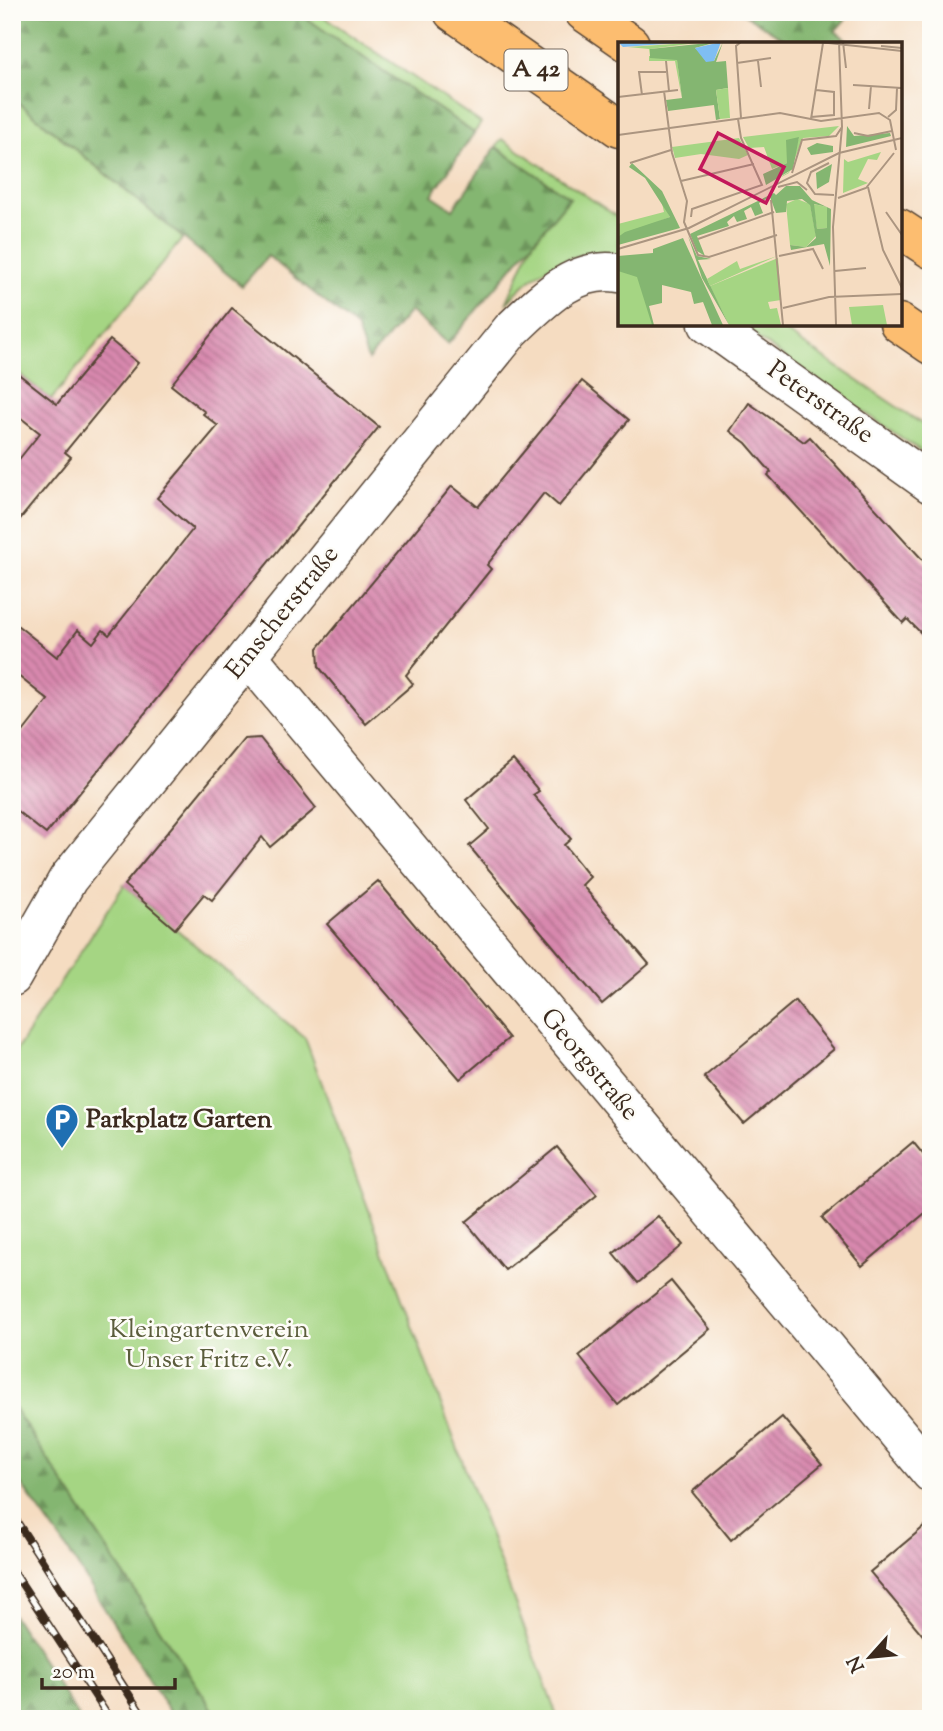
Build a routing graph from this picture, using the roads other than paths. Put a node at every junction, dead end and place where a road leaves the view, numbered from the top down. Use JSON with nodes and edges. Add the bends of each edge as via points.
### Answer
{"nodes":[{"id":1,"x":453,"y":12,"type":"edge"},
{"id":2,"x":584,"y":12,"type":"edge"},
{"id":3,"x":627,"y":42,"type":"edge"},
{"id":4,"x":618,"y":127,"type":"edge"},
{"id":5,"x":901,"y":229,"type":"edge"},
{"id":6,"x":931,"y":250,"type":"edge"},
{"id":7,"x":602,"y":275,"type":"edge"},
{"id":8,"x":901,"y":324,"type":"edge"},
{"id":9,"x":711,"y":326,"type":"edge"},
{"id":10,"x":931,"y":345,"type":"edge"},
{"id":11,"x":931,"y":484,"type":"edge"},
{"id":12,"x":248,"y":656,"type":"junction"},
{"id":13,"x":12,"y":977,"type":"edge"},
{"id":14,"x":931,"y":1473,"type":"edge"}],
"edges":[{"from":1,"to":4,"type":"highway","number":"A 42"},
{"from":2,"to":3,"type":"highway"},
{"from":5,"to":6,"type":"highway"},
{"from":7,"to":12,"type":"street","name":"Emscherstraße","via":[[556,288],[511,330]]},
{"from":8,"to":10,"type":"highway"},
{"from":9,"to":11,"type":"street","name":"Peterstraße"},
{"from":12,"to":13,"type":"street","name":"Emscherstraße","via":[[68,879]]},
{"from":12,"to":14,"type":"street","name":"Georgstraße"}]}
